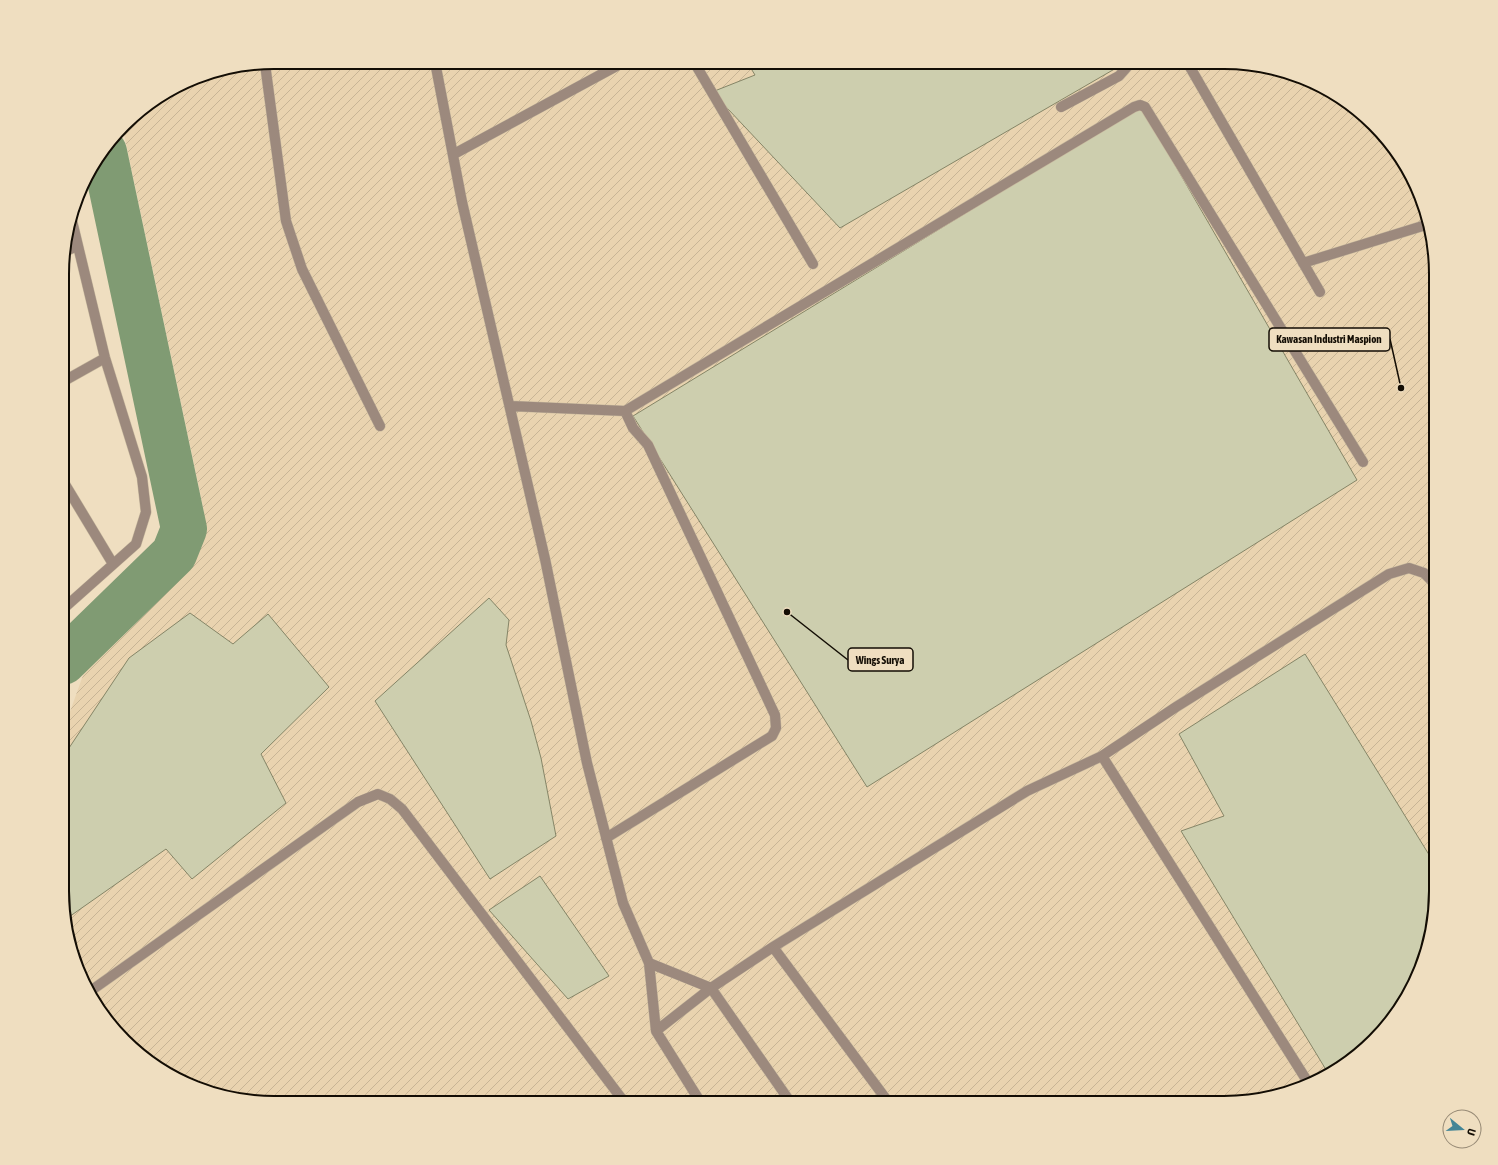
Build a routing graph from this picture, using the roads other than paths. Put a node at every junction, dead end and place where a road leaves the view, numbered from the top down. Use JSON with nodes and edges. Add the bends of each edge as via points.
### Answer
{"nodes":[{"id":1,"x":266,"y":69,"type":"edge"},
{"id":2,"x":436,"y":69,"type":"edge"},
{"id":3,"x":611,"y":69,"type":"edge"},
{"id":4,"x":698,"y":69,"type":"edge"},
{"id":5,"x":1125,"y":69,"type":"edge"},
{"id":6,"x":1191,"y":69,"type":"edge"},
{"id":7,"x":1061,"y":107,"type":"dead end"},
{"id":8,"x":454,"y":154,"type":"junction"},
{"id":9,"x":1423,"y":226,"type":"edge"},
{"id":10,"x":74,"y":231,"type":"edge"},
{"id":11,"x":77,"y":246,"type":"junction"},
{"id":12,"x":71,"y":249,"type":"edge"},
{"id":13,"x":1303,"y":263,"type":"junction"},
{"id":14,"x":813,"y":264,"type":"dead end"},
{"id":15,"x":1320,"y":292,"type":"dead end"},
{"id":16,"x":105,"y":358,"type":"junction"},
{"id":17,"x":69,"y":378,"type":"edge"},
{"id":18,"x":510,"y":406,"type":"junction"},
{"id":19,"x":625,"y":411,"type":"junction"},
{"id":20,"x":380,"y":426,"type":"dead end"},
{"id":21,"x":1363,"y":462,"type":"dead end"},
{"id":22,"x":69,"y":491,"type":"edge"},
{"id":23,"x":113,"y":564,"type":"junction"},
{"id":24,"x":1429,"y":578,"type":"edge"},
{"id":25,"x":69,"y":604,"type":"edge"},
{"id":26,"x":1102,"y":756,"type":"junction"},
{"id":27,"x":606,"y":838,"type":"junction"},
{"id":28,"x":773,"y":947,"type":"junction"},
{"id":29,"x":649,"y":963,"type":"junction"},
{"id":30,"x":711,"y":988,"type":"junction"},
{"id":31,"x":95,"y":989,"type":"edge"},
{"id":32,"x":656,"y":1031,"type":"junction"},
{"id":33,"x":1306,"y":1079,"type":"edge"},
{"id":34,"x":619,"y":1096,"type":"edge"},
{"id":35,"x":697,"y":1096,"type":"edge"},
{"id":36,"x":786,"y":1096,"type":"edge"},
{"id":37,"x":884,"y":1096,"type":"edge"}],
"edges":[{"from":1,"to":20,"type":"street","via":[[286,221],[302,269]]},
{"from":2,"to":8,"type":"street"},
{"from":3,"to":8,"type":"street"},
{"from":4,"to":14,"type":"street"},
{"from":5,"to":7,"type":"street","via":[[1119,76]]},
{"from":6,"to":13,"type":"street"},
{"from":8,"to":18,"type":"street","via":[[462,202]]},
{"from":9,"to":13,"type":"street"},
{"from":10,"to":11,"type":"street"},
{"from":11,"to":12,"type":"street"},
{"from":11,"to":16,"type":"street"},
{"from":13,"to":15,"type":"street"},
{"from":16,"to":17,"type":"street"},
{"from":16,"to":23,"type":"street","via":[[142,477],[146,512],[136,544]]},
{"from":18,"to":19,"type":"street"},
{"from":18,"to":27,"type":"street","via":[[587,763]]},
{"from":19,"to":21,"type":"street","via":[[1140,105],[1145,107]]},
{"from":19,"to":27,"type":"street","via":[[633,428],[648,445],[775,715],[776,728],[772,736]]},
{"from":22,"to":23,"type":"street"},
{"from":23,"to":25,"type":"street"},
{"from":24,"to":26,"type":"street","via":[[1424,573],[1409,568],[1389,574]]},
{"from":26,"to":28,"type":"street","via":[[1026,791]]},
{"from":26,"to":33,"type":"street"},
{"from":27,"to":29,"type":"street","via":[[623,903]]},
{"from":28,"to":30,"type":"street"},
{"from":28,"to":37,"type":"street"},
{"from":29,"to":30,"type":"street"},
{"from":29,"to":32,"type":"street"},
{"from":30,"to":32,"type":"street"},
{"from":30,"to":36,"type":"street"},
{"from":31,"to":34,"type":"street","via":[[358,802],[378,794],[390,799],[402,809]]},
{"from":32,"to":35,"type":"street"}]}
